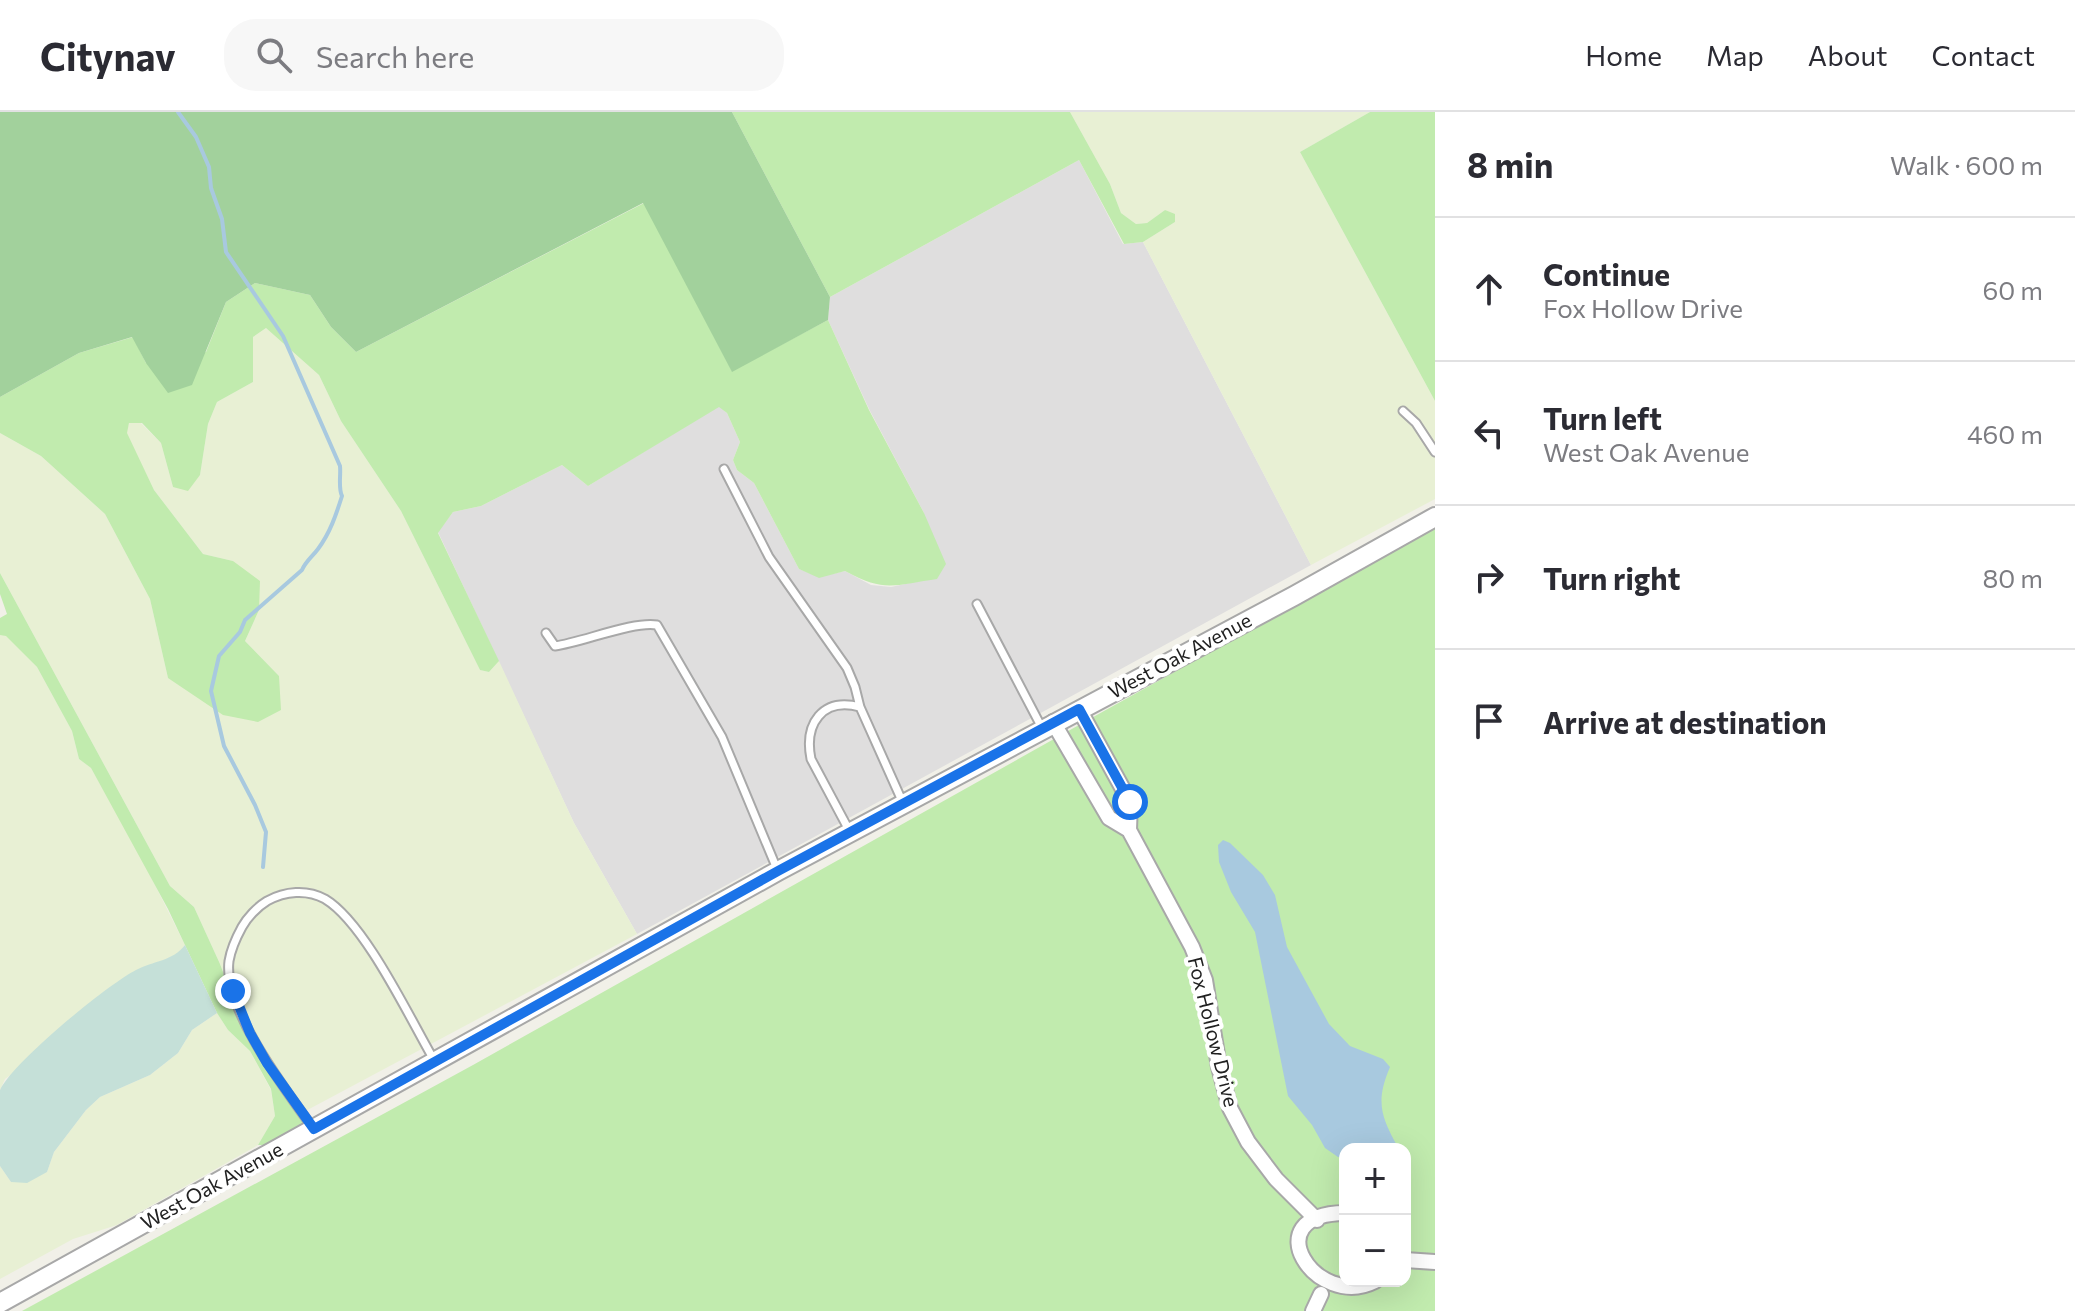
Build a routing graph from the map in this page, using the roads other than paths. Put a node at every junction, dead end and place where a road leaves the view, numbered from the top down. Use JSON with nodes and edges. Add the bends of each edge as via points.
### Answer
{"nodes":[{"id":1,"x":1403,"y":411,"type":"dead end"},
{"id":2,"x":1435,"y":452,"type":"edge"},
{"id":3,"x":724,"y":469,"type":"dead end"},
{"id":4,"x":1435,"y":517,"type":"edge"},
{"id":5,"x":977,"y":604,"type":"dead end"},
{"id":6,"x":546,"y":633,"type":"dead end"},
{"id":7,"x":860,"y":707,"type":"junction"},
{"id":8,"x":1079,"y":709,"type":"junction"},
{"id":9,"x":1048,"y":725,"type":"junction"},
{"id":10,"x":903,"y":804,"type":"junction"},
{"id":11,"x":1129,"y":830,"type":"junction"},
{"id":12,"x":850,"y":833,"type":"junction"},
{"id":13,"x":778,"y":871,"type":"junction"},
{"id":14,"x":435,"y":1062,"type":"junction"},
{"id":15,"x":314,"y":1129,"type":"junction"},
{"id":16,"x":1339,"y":1213,"type":"edge"},
{"id":17,"x":1317,"y":1220,"type":"junction"},
{"id":18,"x":1411,"y":1260,"type":"edge"},
{"id":19,"x":1435,"y":1262,"type":"edge"},
{"id":20,"x":1368,"y":1287,"type":"edge"},
{"id":21,"x":1321,"y":1294,"type":"junction"},
{"id":22,"x":0,"y":1303,"type":"edge"},
{"id":23,"x":1313,"y":1311,"type":"edge"}],
"edges":[{"from":1,"to":2,"type":"lane"},
{"from":3,"to":7,"type":"lane","via":[[769,557],[847,668]]},
{"from":4,"to":8,"type":"street","name":"West Oak Avenue"},
{"from":5,"to":9,"type":"lane"},
{"from":6,"to":13,"type":"lane","via":[[555,646],[657,625],[722,737]]},
{"from":7,"to":10,"type":"lane"},
{"from":7,"to":12,"type":"lane","via":[[829,706],[810,733],[811,759]]},
{"from":8,"to":9,"type":"street","name":"West Oak Avenue"},
{"from":8,"to":11,"type":"street","name":"Fox Hollow Drive","via":[[1130,802]]},
{"from":9,"to":10,"type":"street","name":"West Oak Avenue"},
{"from":9,"to":11,"type":"street","name":"Fox Hollow Drive","via":[[1109,818]]},
{"from":10,"to":12,"type":"street","name":"West Oak Avenue"},
{"from":11,"to":17,"type":"street","name":"Fox Hollow Drive","via":[[1205,980],[1230,1108],[1276,1179]]},
{"from":12,"to":13,"type":"street","name":"West Oak Avenue"},
{"from":13,"to":14,"type":"street","name":"West Oak Avenue"},
{"from":14,"to":15,"type":"street","name":"West Oak Avenue"},
{"from":14,"to":15,"type":"lane","via":[[363,937],[344,915],[310,893],[292,892],[266,901],[235,940],[228,964],[233,991],[267,1063]]},
{"from":15,"to":22,"type":"street","name":"West Oak Avenue"},
{"from":16,"to":17,"type":"street"},
{"from":17,"to":21,"type":"street","via":[[1299,1243],[1298,1258],[1309,1285]]},
{"from":18,"to":19,"type":"street"},
{"from":20,"to":21,"type":"street","via":[[1349,1298]]},
{"from":21,"to":23,"type":"street"}]}
